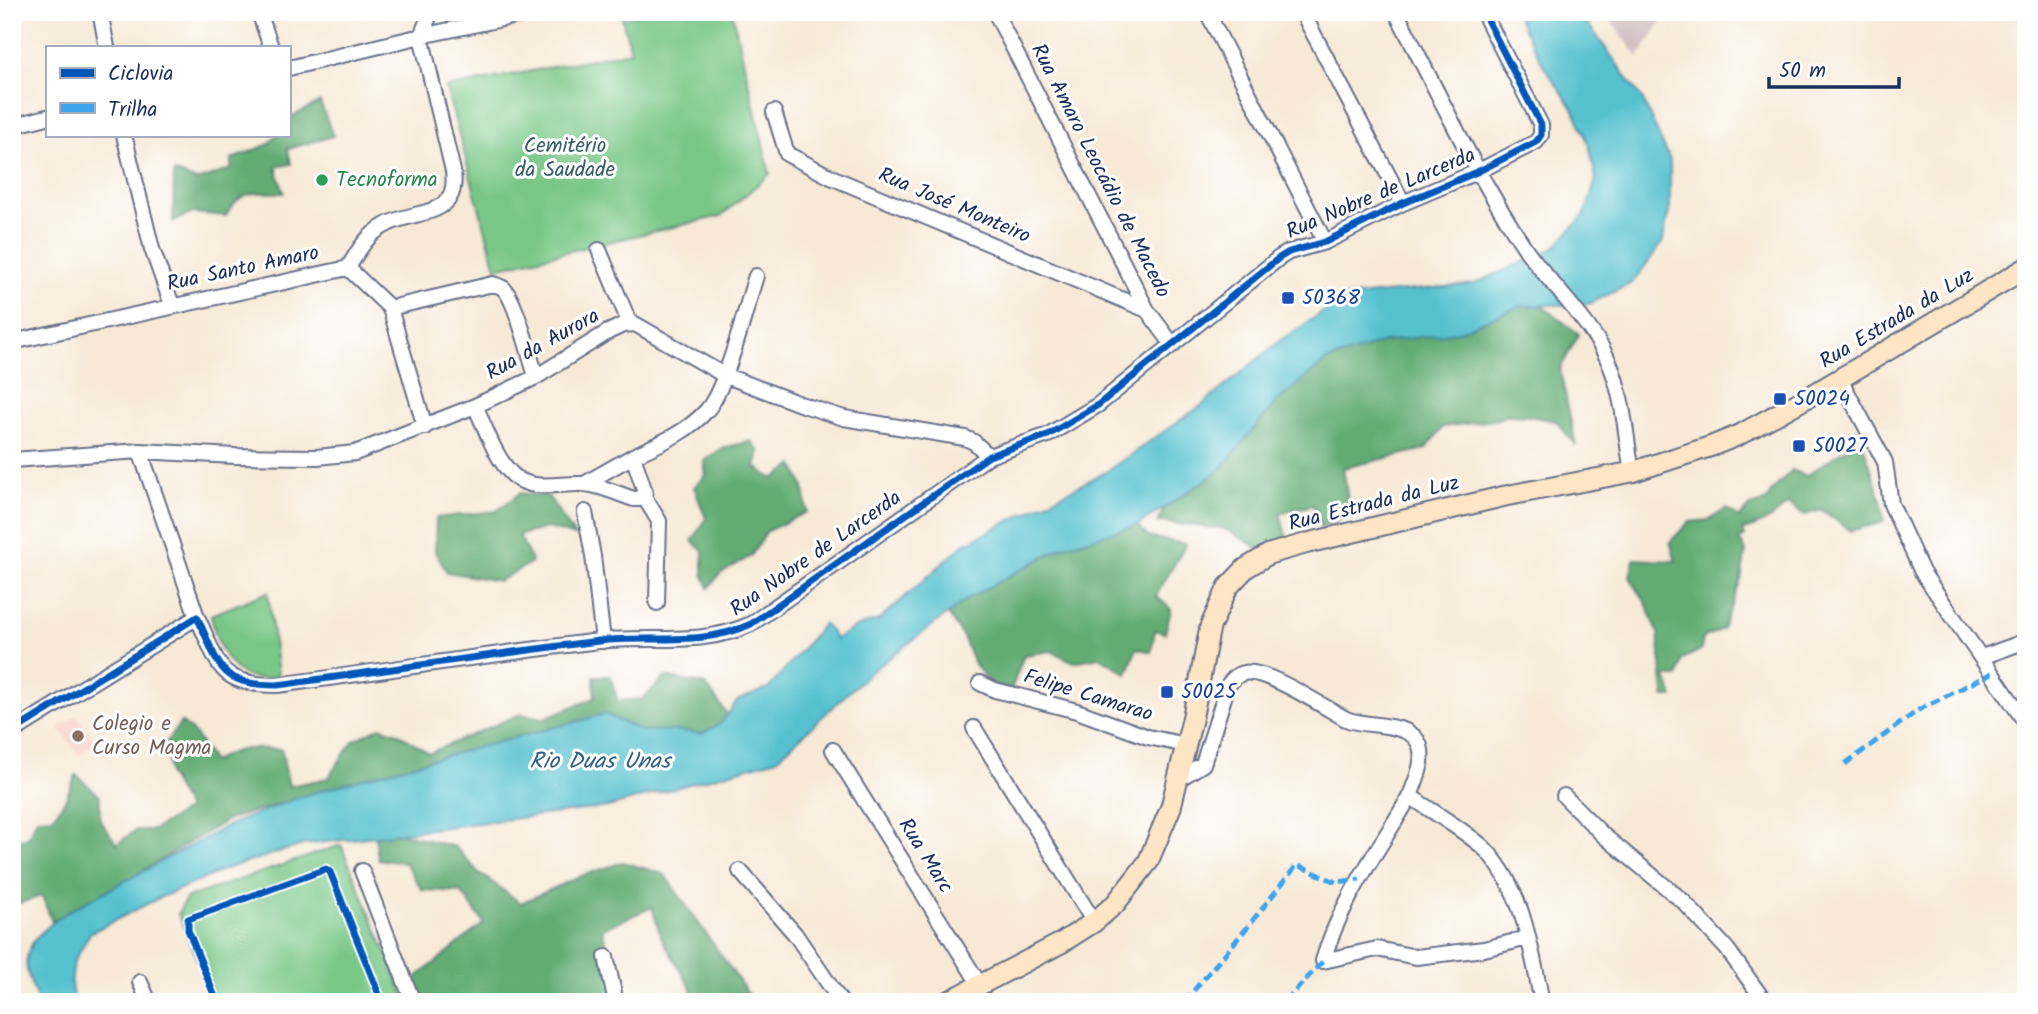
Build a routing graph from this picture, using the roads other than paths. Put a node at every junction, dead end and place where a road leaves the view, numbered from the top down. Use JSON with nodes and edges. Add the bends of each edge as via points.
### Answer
{"nodes":[{"id":1,"x":100,"y":12,"type":"edge"},
{"id":2,"x":259,"y":12,"type":"edge"},
{"id":3,"x":432,"y":12,"type":"edge"},
{"id":4,"x":535,"y":12,"type":"edge"},
{"id":5,"x":995,"y":12,"type":"edge"},
{"id":6,"x":1207,"y":12,"type":"edge"},
{"id":7,"x":1302,"y":12,"type":"edge"},
{"id":8,"x":1396,"y":12,"type":"edge"},
{"id":9,"x":1483,"y":12,"type":"edge"},
{"id":10,"x":421,"y":36,"type":"junction"},
{"id":11,"x":107,"y":46,"type":"edge"},
{"id":12,"x":271,"y":46,"type":"edge"},
{"id":13,"x":290,"y":68,"type":"edge"},
{"id":14,"x":774,"y":113,"type":"dead end"},
{"id":15,"x":46,"y":117,"type":"edge"},
{"id":16,"x":12,"y":126,"type":"edge"},
{"id":17,"x":124,"y":136,"type":"edge"},
{"id":18,"x":1479,"y":171,"type":"junction"},
{"id":19,"x":1403,"y":203,"type":"junction"},
{"id":20,"x":1325,"y":242,"type":"junction"},
{"id":21,"x":599,"y":250,"type":"dead end"},
{"id":22,"x":348,"y":268,"type":"junction"},
{"id":23,"x":2026,"y":268,"type":"edge"},
{"id":24,"x":756,"y":276,"type":"dead end"},
{"id":25,"x":172,"y":305,"type":"junction"},
{"id":26,"x":390,"y":308,"type":"junction"},
{"id":27,"x":1147,"y":310,"type":"junction"},
{"id":28,"x":630,"y":324,"type":"junction"},
{"id":29,"x":12,"y":342,"type":"edge"},
{"id":30,"x":1173,"y":345,"type":"junction"},
{"id":31,"x":724,"y":374,"type":"junction"},
{"id":32,"x":536,"y":377,"type":"junction"},
{"id":33,"x":1840,"y":379,"type":"junction"},
{"id":34,"x":475,"y":405,"type":"junction"},
{"id":35,"x":425,"y":427,"type":"junction"},
{"id":36,"x":140,"y":451,"type":"junction"},
{"id":37,"x":633,"y":456,"type":"junction"},
{"id":38,"x":989,"y":456,"type":"junction"},
{"id":39,"x":12,"y":460,"type":"edge"},
{"id":40,"x":1632,"y":472,"type":"junction"},
{"id":41,"x":584,"y":484,"type":"junction"},
{"id":42,"x":643,"y":495,"type":"junction"},
{"id":43,"x":585,"y":512,"type":"dead end"},
{"id":44,"x":657,"y":603,"type":"dead end"},
{"id":45,"x":197,"y":618,"type":"junction"},
{"id":46,"x":603,"y":641,"type":"junction"},
{"id":47,"x":2026,"y":641,"type":"edge"},
{"id":48,"x":1982,"y":657,"type":"junction"},
{"id":49,"x":980,"y":683,"type":"dead end"},
{"id":50,"x":2026,"y":723,"type":"edge"},
{"id":51,"x":974,"y":728,"type":"dead end"},
{"id":52,"x":12,"y":732,"type":"edge"},
{"id":53,"x":1186,"y":745,"type":"junction"},
{"id":54,"x":833,"y":750,"type":"dead end"},
{"id":55,"x":1177,"y":780,"type":"junction"},
{"id":56,"x":1410,"y":796,"type":"junction"},
{"id":57,"x":1564,"y":796,"type":"dead end"},
{"id":58,"x":362,"y":871,"type":"dead end"},
{"id":59,"x":740,"y":871,"type":"dead end"},
{"id":60,"x":1094,"y":922,"type":"junction"},
{"id":61,"x":1528,"y":938,"type":"junction"},
{"id":62,"x":606,"y":957,"type":"dead end"},
{"id":63,"x":140,"y":982,"type":"dead end"},
{"id":64,"x":980,"y":985,"type":"junction"},
{"id":65,"x":149,"y":1002,"type":"edge"},
{"id":66,"x":413,"y":1002,"type":"edge"},
{"id":67,"x":616,"y":1002,"type":"edge"},
{"id":68,"x":841,"y":1002,"type":"edge"},
{"id":69,"x":947,"y":1002,"type":"edge"},
{"id":70,"x":1542,"y":1002,"type":"edge"},
{"id":71,"x":1765,"y":1002,"type":"edge"}],
"edges":[{"from":1,"to":11,"type":"street"},
{"from":2,"to":12,"type":"street"},
{"from":3,"to":10,"type":"street"},
{"from":4,"to":10,"type":"street"},
{"from":5,"to":27,"type":"street","name":"Rua Amaro Leocádio de Macedo"},
{"from":6,"to":20,"type":"street"},
{"from":7,"to":19,"type":"street"},
{"from":8,"to":18,"type":"street"},
{"from":9,"to":18,"type":"street","name":"Rua Nobre de Larcerda","via":[[1541,125],[1541,135],[1526,148]]},
{"from":10,"to":13,"type":"street"},
{"from":10,"to":22,"type":"street","name":"Rua Santo Amaro","via":[[453,171],[453,191],[435,210],[386,224],[370,235]]},
{"from":14,"to":27,"type":"street","name":"Rua José Monteiro","via":[[788,154],[798,160]]},
{"from":15,"to":16,"type":"street"},
{"from":17,"to":25,"type":"street","via":[[152,249]]},
{"from":18,"to":19,"type":"street","name":"Rua Nobre de Larcerda"},
{"from":18,"to":40,"type":"street","via":[[1528,251],[1605,354],[1619,397]]},
{"from":19,"to":20,"type":"street","name":"Rua Nobre de Larcerda"},
{"from":20,"to":30,"type":"street","name":"Rua Nobre de Larcerda","via":[[1274,261]]},
{"from":21,"to":28,"type":"street"},
{"from":22,"to":25,"type":"street","name":"Rua Santo Amaro"},
{"from":22,"to":26,"type":"street"},
{"from":23,"to":33,"type":"main road","name":"Rua Estrada da Luz"},
{"from":24,"to":31,"type":"street"},
{"from":25,"to":29,"type":"street","name":"Rua Santo Amaro"},
{"from":26,"to":32,"type":"street","via":[[493,284],[503,288]]},
{"from":26,"to":35,"type":"street"},
{"from":27,"to":30,"type":"street","name":"Rua Amaro Leocádio de Macedo"},
{"from":28,"to":31,"type":"street","name":"Rua da Aurora"},
{"from":28,"to":32,"type":"street","name":"Rua da Aurora","via":[[608,332]]},
{"from":30,"to":38,"type":"street","name":"Rua Nobre de Larcerda","via":[[1070,424]]},
{"from":31,"to":37,"type":"street","via":[[715,400],[699,418]]},
{"from":31,"to":38,"type":"street","name":"Rua da Aurora","via":[[844,418],[965,438]]},
{"from":32,"to":34,"type":"street","name":"Rua da Aurora"},
{"from":33,"to":40,"type":"main road","name":"Rua Estrada da Luz","via":[[1739,435]]},
{"from":33,"to":48,"type":"street","via":[[1885,462],[1891,504],[1922,572]]},
{"from":34,"to":35,"type":"street","name":"Rua da Aurora"},
{"from":34,"to":41,"type":"street","via":[[515,477],[535,485]]},
{"from":35,"to":36,"type":"street","name":"Rua da Aurora","via":[[341,455]]},
{"from":36,"to":39,"type":"street","name":"Rua da Aurora"},
{"from":36,"to":45,"type":"street","name":"Rua Nobre de Larcerda"},
{"from":37,"to":41,"type":"street"},
{"from":37,"to":42,"type":"street"},
{"from":38,"to":46,"type":"street","name":"Rua Nobre de Larcerda","via":[[751,624],[733,632],[684,640]]},
{"from":40,"to":53,"type":"main road","name":"Rua Estrada da Luz","via":[[1379,525],[1269,554],[1246,568],[1228,587],[1210,627]]},
{"from":41,"to":42,"type":"street","via":[[634,499]]},
{"from":42,"to":44,"type":"street","via":[[659,521]]},
{"from":43,"to":46,"type":"street"},
{"from":45,"to":46,"type":"street","name":"Rua Nobre de Larcerda","via":[[223,671],[239,682],[257,685]]},
{"from":45,"to":52,"type":"street"},
{"from":47,"to":48,"type":"street"},
{"from":48,"to":50,"type":"street"},
{"from":49,"to":53,"type":"street","name":"Felipe Camarao"},
{"from":51,"to":60,"type":"street"},
{"from":53,"to":55,"type":"main road","name":"Rua Estrada da Luz"},
{"from":54,"to":64,"type":"street","name":"Rua Marc"},
{"from":55,"to":56,"type":"street","via":[[1203,764],[1228,685],[1241,673],[1254,672],[1352,721],[1410,733],[1422,755]]},
{"from":55,"to":60,"type":"main road","name":"Rua Estrada da Luz","via":[[1148,862],[1115,904]]},
{"from":56,"to":61,"type":"street","via":[[1486,850],[1524,916]]},
{"from":56,"to":61,"type":"street","via":[[1343,907],[1323,961],[1377,949],[1416,957]]},
{"from":57,"to":71,"type":"street","via":[[1684,902],[1727,949]]},
{"from":58,"to":66,"type":"street"},
{"from":59,"to":68,"type":"street","via":[[795,934]]},
{"from":60,"to":64,"type":"main road","name":"Rua Estrada da Luz"},
{"from":61,"to":70,"type":"street"},
{"from":62,"to":67,"type":"street"},
{"from":63,"to":65,"type":"street"},
{"from":64,"to":69,"type":"main road","name":"Rua Estrada da Luz"}]}
